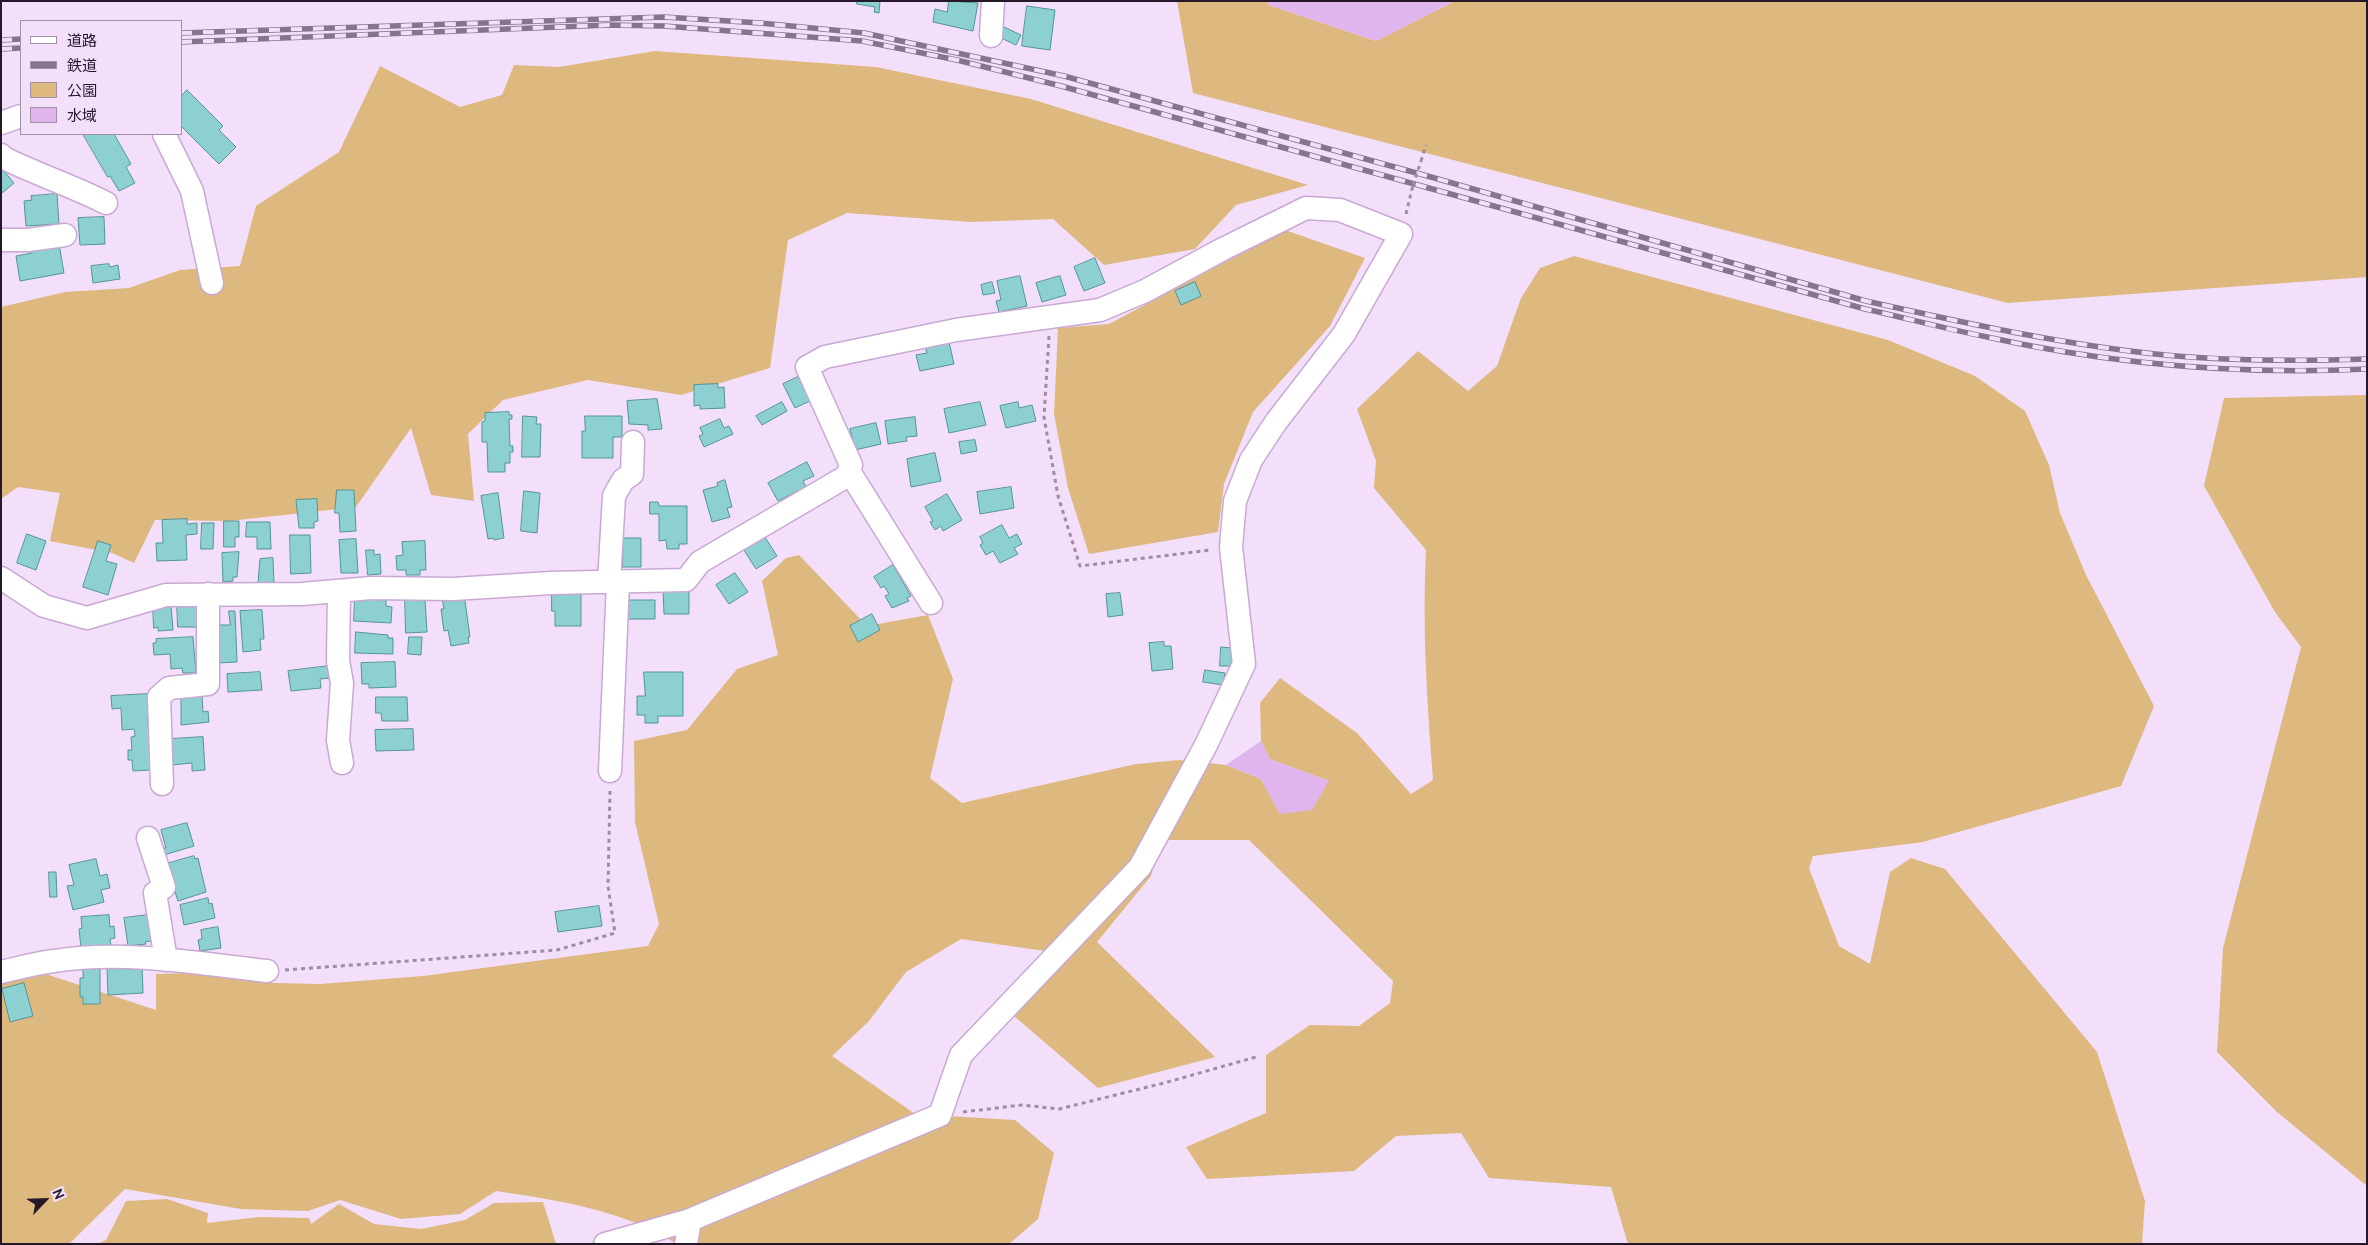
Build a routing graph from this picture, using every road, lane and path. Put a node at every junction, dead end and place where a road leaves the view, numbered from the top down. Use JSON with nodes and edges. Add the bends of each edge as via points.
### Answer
{"nodes":[{"id":1,"x":994,"y":1,"type":"edge"},
{"id":2,"x":991,"y":36,"type":"dead end"},
{"id":3,"x":20,"y":116,"type":"edge"},
{"id":4,"x":1,"y":123,"type":"edge"},
{"id":5,"x":164,"y":135,"type":"edge"},
{"id":6,"x":1426,"y":145,"type":"dead end"},
{"id":7,"x":2,"y":158,"type":"edge"},
{"id":8,"x":106,"y":203,"type":"dead end"},
{"id":9,"x":1401,"y":234,"type":"junction"},
{"id":10,"x":64,"y":235,"type":"dead end"},
{"id":11,"x":1,"y":240,"type":"edge"},
{"id":12,"x":212,"y":284,"type":"dead end"},
{"id":13,"x":1050,"y":316,"type":"junction"},
{"id":14,"x":634,"y":442,"type":"dead end"},
{"id":15,"x":849,"y":471,"type":"junction"},
{"id":16,"x":1232,"y":547,"type":"junction"},
{"id":17,"x":1,"y":578,"type":"edge"},
{"id":18,"x":614,"y":582,"type":"junction"},
{"id":19,"x":339,"y":591,"type":"junction"},
{"id":20,"x":208,"y":594,"type":"junction"},
{"id":21,"x":931,"y":602,"type":"dead end"},
{"id":22,"x":342,"y":763,"type":"dead end"},
{"id":23,"x":610,"y":771,"type":"joint"},
{"id":24,"x":162,"y":784,"type":"dead end"},
{"id":25,"x":148,"y":838,"type":"dead end"},
{"id":26,"x":166,"y":960,"type":"junction"},
{"id":27,"x":267,"y":971,"type":"joint"},
{"id":28,"x":1,"y":972,"type":"edge"},
{"id":29,"x":1256,"y":1057,"type":"dead end"},
{"id":30,"x":940,"y":1115,"type":"junction"},
{"id":31,"x":690,"y":1220,"type":"junction"},
{"id":32,"x":605,"y":1244,"type":"edge"},
{"id":33,"x":686,"y":1244,"type":"edge"}],
"edges":[{"from":1,"to":2,"type":"street"},
{"from":3,"to":4,"type":"street"},
{"from":5,"to":12,"type":"street","via":[[192,192]]},
{"from":6,"to":9,"type":"path","bridge":true},
{"from":7,"to":8,"type":"street","via":[[36,174],[69,184]]},
{"from":9,"to":13,"type":"street","via":[[1340,210],[1306,208],[1145,292],[1100,310]]},
{"from":9,"to":16,"type":"street","via":[[1344,334],[1251,460],[1236,501]]},
{"from":10,"to":11,"type":"street"},
{"from":13,"to":15,"type":"street","via":[[956,330],[825,357],[807,368],[851,465]]},
{"from":13,"to":16,"type":"path","via":[[1044,416],[1058,496],[1080,566]]},
{"from":14,"to":18,"type":"street","via":[[632,474],[623,480],[614,496]]},
{"from":15,"to":18,"type":"street","via":[[847,476],[700,562],[686,580]]},
{"from":15,"to":21,"type":"street"},
{"from":16,"to":30,"type":"street","via":[[1244,664],[1206,745],[1140,866],[961,1055]]},
{"from":17,"to":20,"type":"street","via":[[44,606],[86,618],[166,595]]},
{"from":18,"to":19,"type":"street"},
{"from":18,"to":23,"type":"street"},
{"from":19,"to":20,"type":"street"},
{"from":19,"to":22,"type":"street","via":[[338,661],[342,682],[338,740]]},
{"from":20,"to":24,"type":"street","via":[[208,684],[169,688],[159,697]]},
{"from":23,"to":27,"type":"path","via":[[608,886],[615,933],[557,950]]},
{"from":25,"to":26,"type":"street","via":[[164,887],[155,893]]},
{"from":26,"to":27,"type":"street"},
{"from":26,"to":28,"type":"street","via":[[113,957],[54,961]]},
{"from":29,"to":30,"type":"path","via":[[1059,1109],[1022,1105]]},
{"from":30,"to":31,"type":"street"},
{"from":31,"to":32,"type":"street"},
{"from":31,"to":33,"type":"street"}]}
